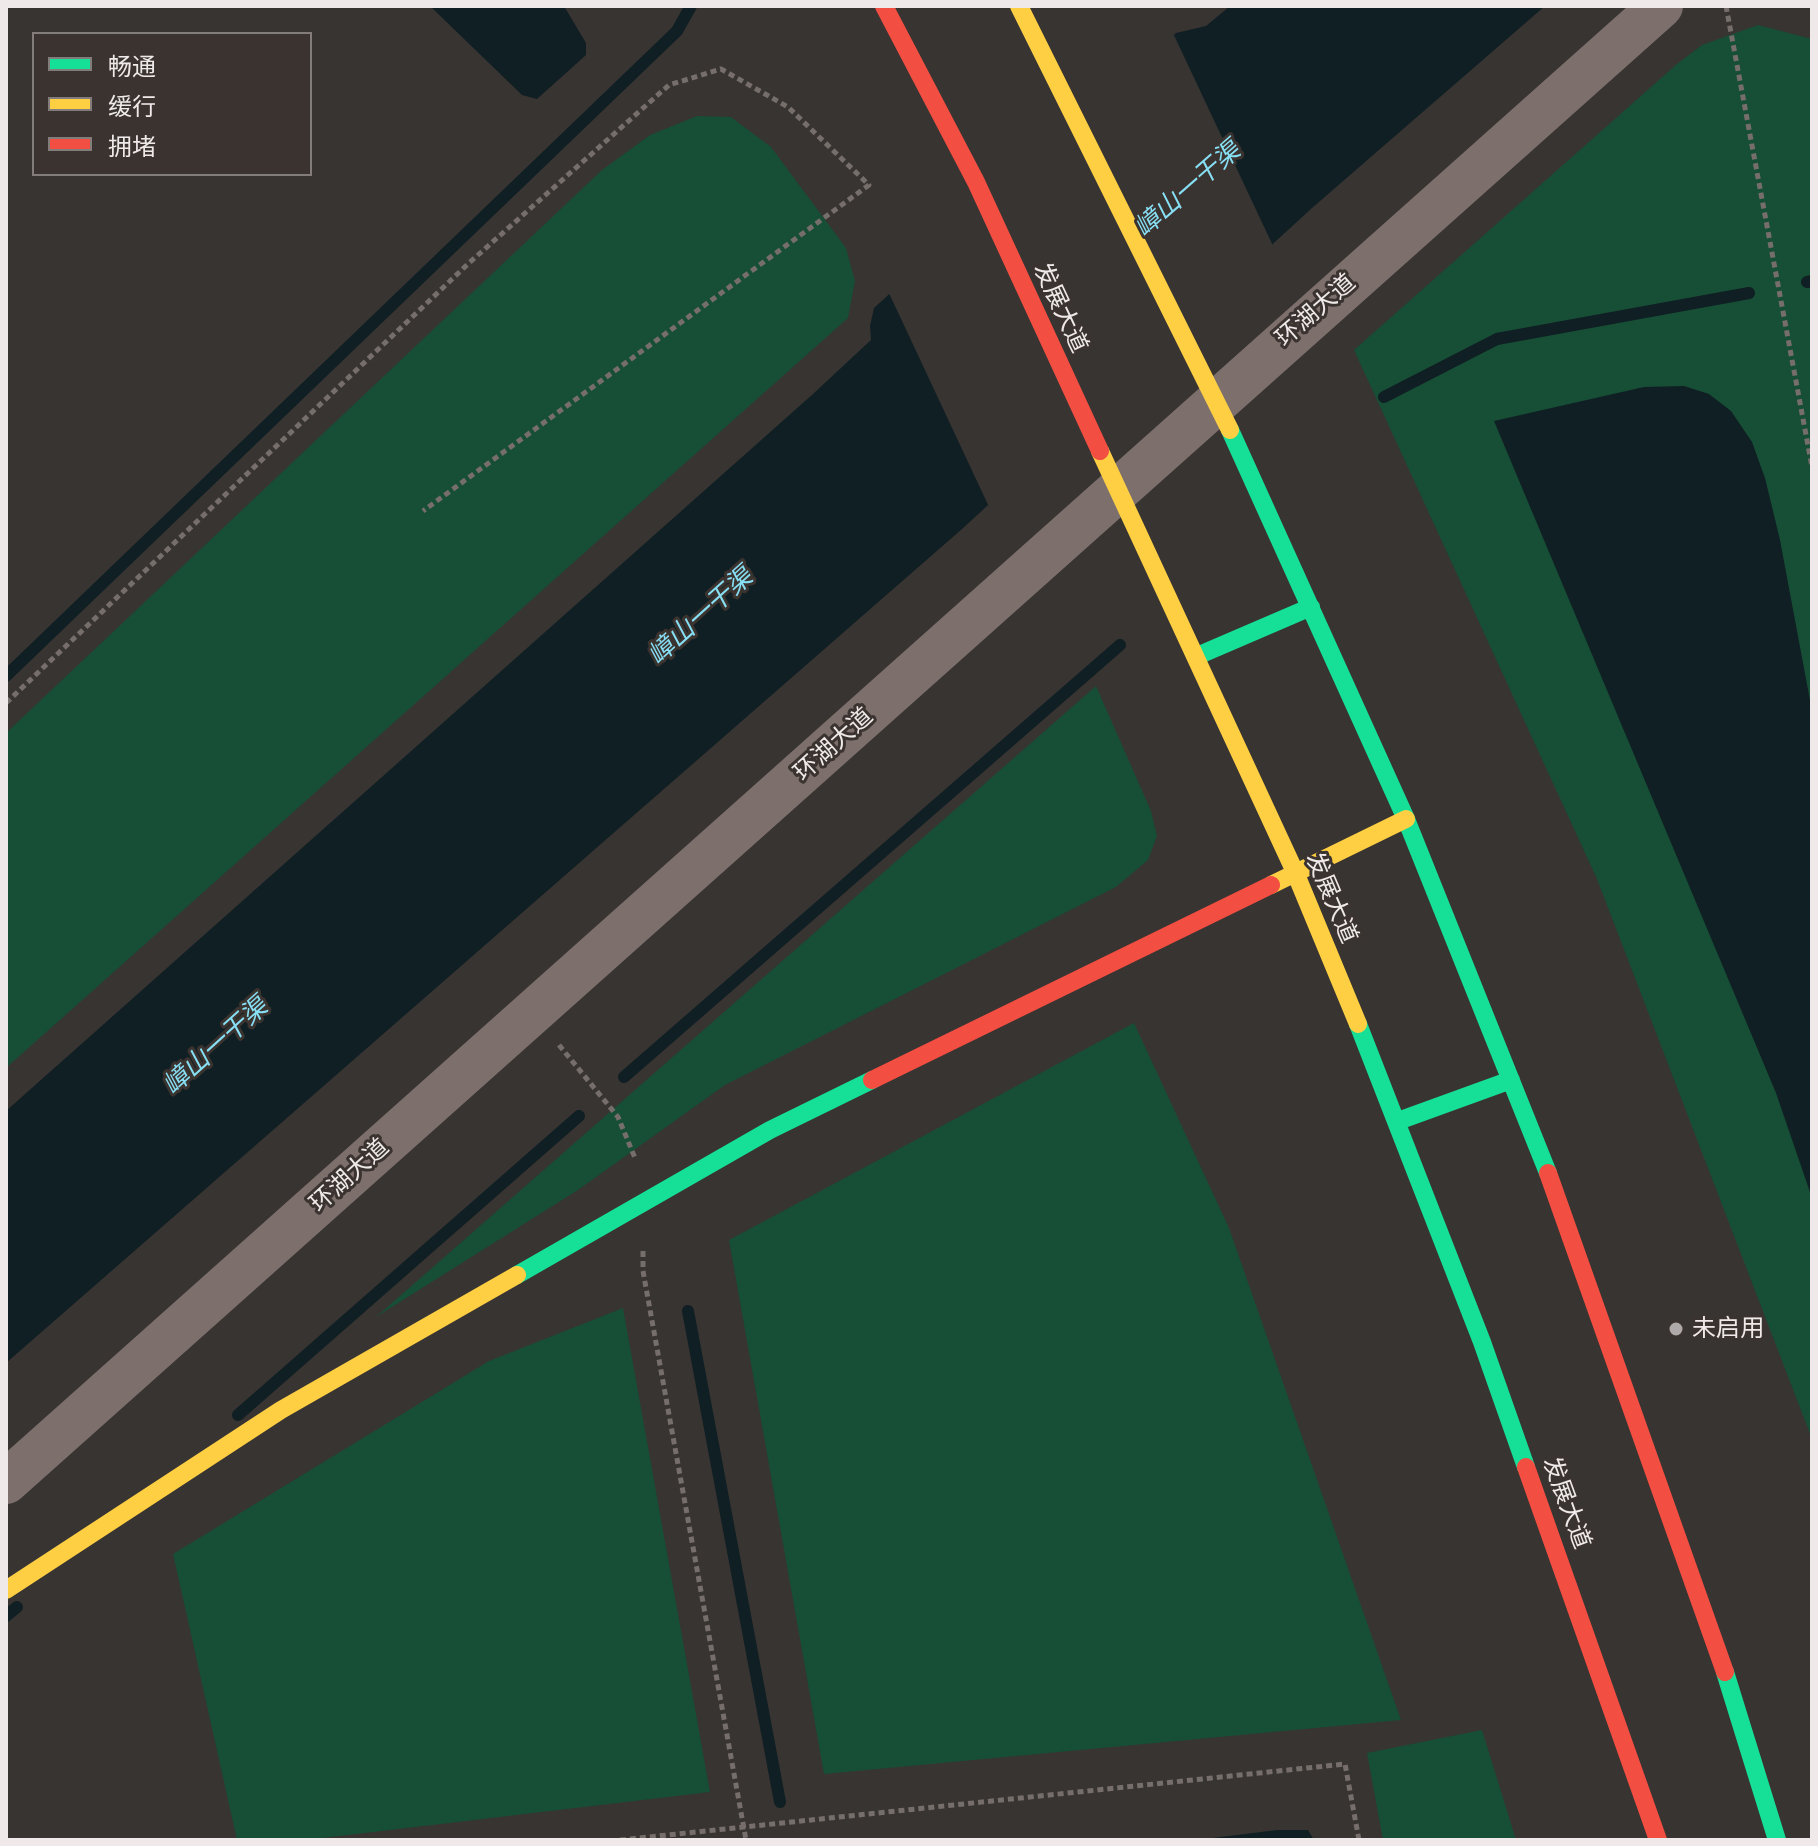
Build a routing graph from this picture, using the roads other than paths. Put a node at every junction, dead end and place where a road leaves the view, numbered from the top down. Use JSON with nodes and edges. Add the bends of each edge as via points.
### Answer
{"nodes":[{"id":1,"x":884,"y":6,"type":"edge"},
{"id":2,"x":1019,"y":6,"type":"edge"},
{"id":3,"x":1661,"y":6,"type":"edge"},
{"id":4,"x":1207,"y":383,"type":"junction"},
{"id":5,"x":1110,"y":473,"type":"junction"},
{"id":6,"x":1311,"y":607,"type":"junction"},
{"id":7,"x":1197,"y":656,"type":"junction"},
{"id":8,"x":1406,"y":819,"type":"junction"},
{"id":9,"x":1295,"y":872,"type":"junction"},
{"id":10,"x":1511,"y":1080,"type":"junction"},
{"id":11,"x":1398,"y":1121,"type":"junction"},
{"id":12,"x":6,"y":1482,"type":"edge"},
{"id":13,"x":6,"y":1590,"type":"edge"},
{"id":14,"x":1658,"y":1840,"type":"edge"},
{"id":15,"x":1777,"y":1840,"type":"edge"}],
"edges":[{"from":1,"to":5,"type":"main road","name":"发展大道","via":[[976,182]]},
{"from":2,"to":4,"type":"main road"},
{"from":3,"to":4,"type":"street","name":"环湖大道"},
{"from":4,"to":5,"type":"street","name":"环湖大道"},
{"from":4,"to":6,"type":"main road"},
{"from":5,"to":7,"type":"main road","name":"发展大道"},
{"from":5,"to":12,"type":"street","name":"环湖大道","via":[[533,1013]]},
{"from":6,"to":7,"type":"main road"},
{"from":6,"to":8,"type":"main road"},
{"from":7,"to":9,"type":"main road","name":"发展大道"},
{"from":8,"to":9,"type":"main road"},
{"from":8,"to":10,"type":"main road"},
{"from":9,"to":11,"type":"main road","name":"发展大道"},
{"from":9,"to":13,"type":"main road","via":[[770,1130],[281,1410]]},
{"from":10,"to":11,"type":"main road"},
{"from":10,"to":15,"type":"main road","via":[[1737,1705]]},
{"from":11,"to":14,"type":"main road","name":"发展大道","via":[[1534,1483]]}]}
